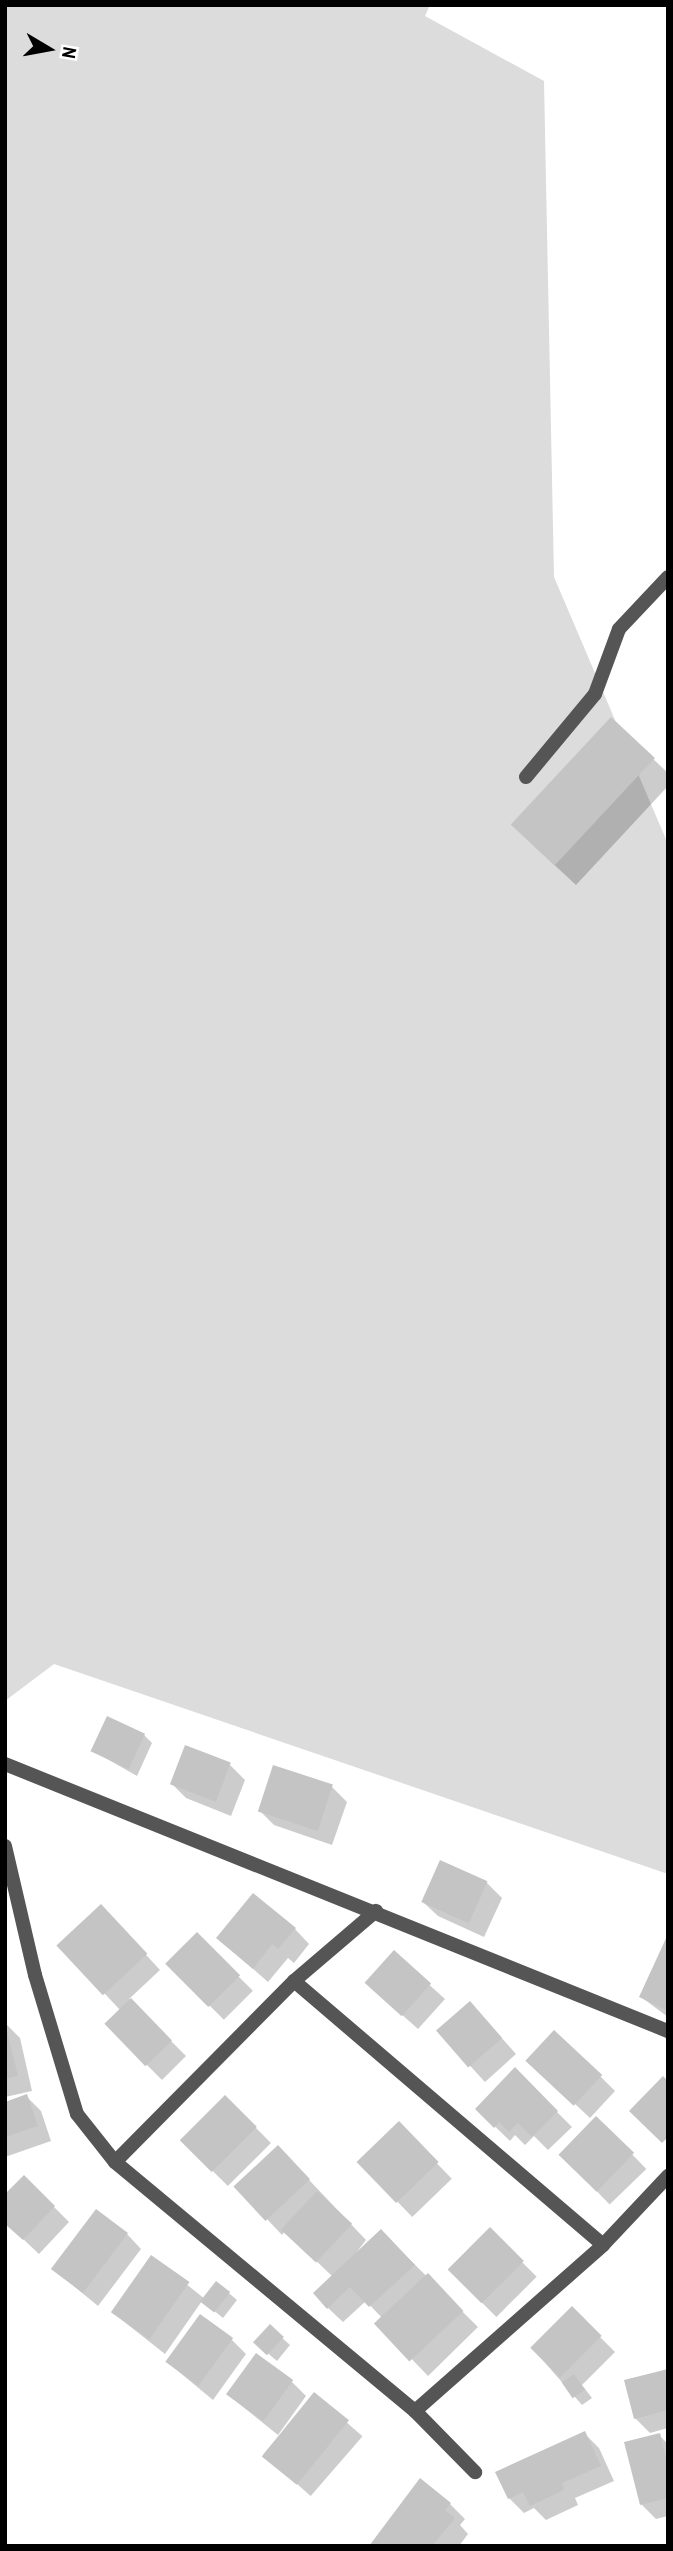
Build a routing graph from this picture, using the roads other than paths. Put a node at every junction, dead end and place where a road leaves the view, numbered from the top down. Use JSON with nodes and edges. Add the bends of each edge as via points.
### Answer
{"nodes":[{"id":1,"x":668,"y":577,"type":"edge"},
{"id":2,"x":526,"y":777,"type":"dead end"},
{"id":3,"x":5,"y":1764,"type":"edge"},
{"id":4,"x":5,"y":1846,"type":"edge"},
{"id":5,"x":376,"y":1911,"type":"junction"},
{"id":6,"x":295,"y":1981,"type":"junction"},
{"id":7,"x":668,"y":2031,"type":"edge"},
{"id":8,"x":115,"y":2162,"type":"junction"},
{"id":9,"x":668,"y":2176,"type":"edge"},
{"id":10,"x":603,"y":2245,"type":"junction"},
{"id":11,"x":415,"y":2411,"type":"junction"},
{"id":12,"x":475,"y":2472,"type":"dead end"}],
"edges":[{"from":1,"to":2,"type":"street","via":[[619,629],[595,694]]},
{"from":3,"to":5,"type":"street"},
{"from":4,"to":8,"type":"street","via":[[35,1975],[77,2114]]},
{"from":5,"to":6,"type":"street"},
{"from":5,"to":7,"type":"street"},
{"from":6,"to":8,"type":"street"},
{"from":6,"to":10,"type":"street"},
{"from":8,"to":11,"type":"street"},
{"from":9,"to":10,"type":"street"},
{"from":10,"to":11,"type":"street"},
{"from":11,"to":12,"type":"street"}]}
